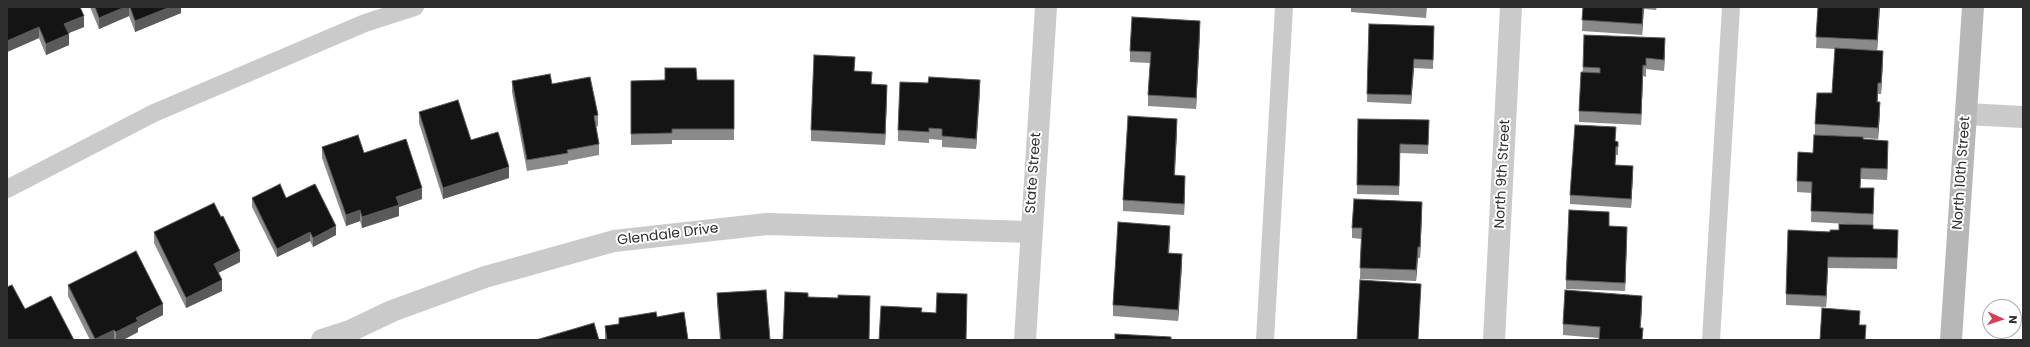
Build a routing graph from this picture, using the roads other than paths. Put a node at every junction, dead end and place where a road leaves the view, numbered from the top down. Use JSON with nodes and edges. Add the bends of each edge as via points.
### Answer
{"nodes":[{"id":1,"x":415,"y":7,"type":"edge"},
{"id":2,"x":1046,"y":7,"type":"edge"},
{"id":3,"x":1284,"y":7,"type":"edge"},
{"id":4,"x":1511,"y":7,"type":"edge"},
{"id":5,"x":1731,"y":7,"type":"edge"},
{"id":6,"x":1974,"y":7,"type":"edge"},
{"id":7,"x":1966,"y":114,"type":"junction"},
{"id":8,"x":2023,"y":117,"type":"edge"},
{"id":9,"x":7,"y":189,"type":"edge"},
{"id":10,"x":1030,"y":232,"type":"junction"},
{"id":11,"x":322,"y":340,"type":"edge"},
{"id":12,"x":1025,"y":340,"type":"edge"},
{"id":13,"x":1265,"y":340,"type":"edge"},
{"id":14,"x":1494,"y":340,"type":"edge"},
{"id":15,"x":1711,"y":340,"type":"edge"},
{"id":16,"x":1951,"y":340,"type":"edge"}],
"edges":[{"from":1,"to":9,"type":"lane","via":[[365,23],[154,113]]},
{"from":2,"to":10,"type":"street","name":"State Street"},
{"from":3,"to":13,"type":"lane"},
{"from":4,"to":14,"type":"street","name":"North 9th Street"},
{"from":5,"to":15,"type":"lane"},
{"from":6,"to":7,"type":"main road","name":"North 10th Street"},
{"from":7,"to":8,"type":"street"},
{"from":7,"to":16,"type":"main road","name":"North 10th Street"},
{"from":10,"to":11,"type":"street","name":"Glendale Drive","via":[[767,224],[614,241],[485,277]]},
{"from":10,"to":12,"type":"street","name":"State Street"}]}
